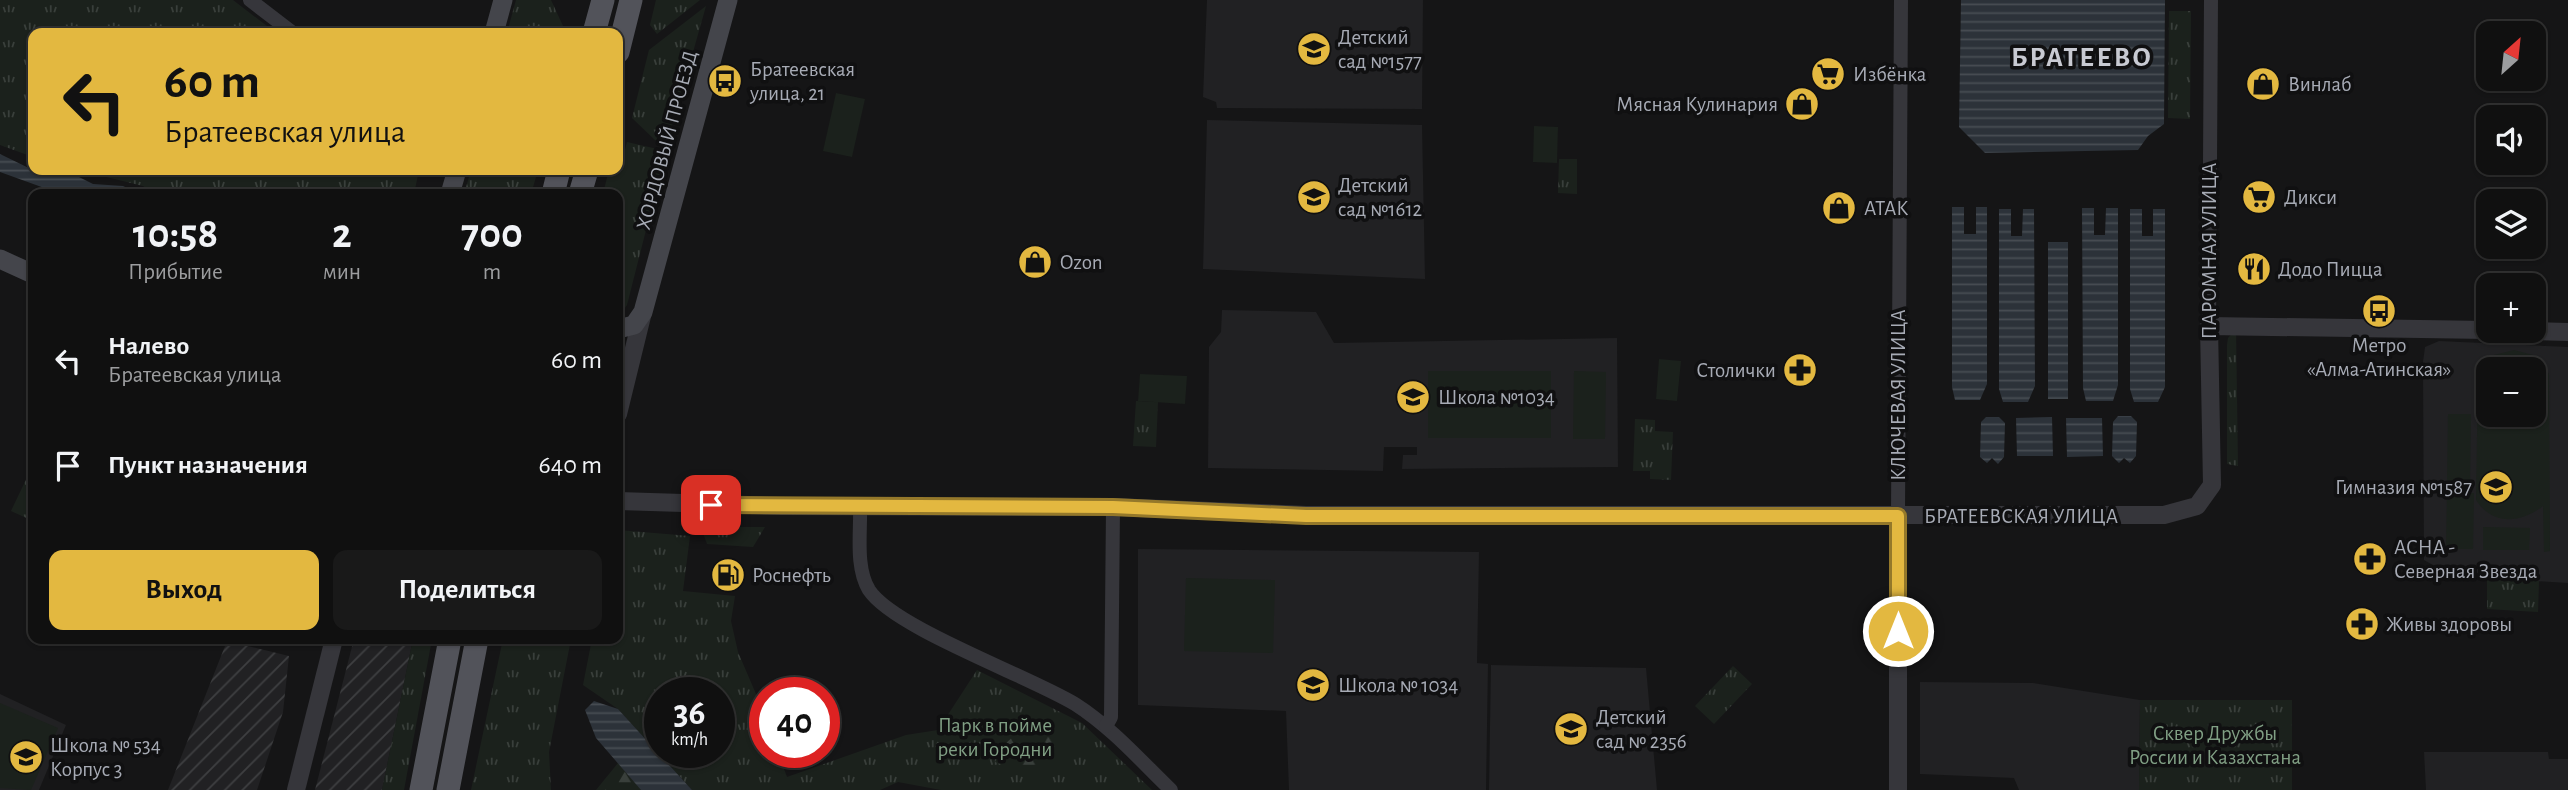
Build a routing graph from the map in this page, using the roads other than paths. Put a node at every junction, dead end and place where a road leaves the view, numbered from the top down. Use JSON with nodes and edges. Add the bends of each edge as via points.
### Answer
{"nodes":[{"id":1,"x":250,"y":0,"type":"edge"},
{"id":2,"x":503,"y":0,"type":"edge"},
{"id":3,"x":603,"y":0,"type":"edge"},
{"id":4,"x":631,"y":0,"type":"edge"},
{"id":5,"x":727,"y":0,"type":"edge"},
{"id":6,"x":1900,"y":0,"type":"edge"},
{"id":7,"x":2211,"y":0,"type":"edge"},
{"id":8,"x":286,"y":28,"type":"edge"},
{"id":9,"x":495,"y":28,"type":"edge"},
{"id":10,"x":595,"y":28,"type":"edge"},
{"id":11,"x":623,"y":32,"type":"edge"},
{"id":12,"x":0,"y":259,"type":"edge"},
{"id":13,"x":28,"y":272,"type":"edge"},
{"id":14,"x":643,"y":312,"type":"junction"},
{"id":15,"x":2209,"y":326,"type":"junction"},
{"id":16,"x":623,"y":328,"type":"edge"},
{"id":17,"x":2476,"y":330,"type":"edge"},
{"id":18,"x":2546,"y":331,"type":"edge"},
{"id":19,"x":2568,"y":332,"type":"edge"},
{"id":20,"x":623,"y":385,"type":"edge"},
{"id":21,"x":2203,"y":500,"type":"joint"},
{"id":22,"x":623,"y":501,"type":"edge"},
{"id":23,"x":860,"y":506,"type":"junction"},
{"id":24,"x":1113,"y":507,"type":"junction"},
{"id":25,"x":1898,"y":516,"type":"junction"},
{"id":26,"x":333,"y":644,"type":"edge"},
{"id":27,"x":449,"y":644,"type":"edge"},
{"id":28,"x":476,"y":644,"type":"edge"},
{"id":29,"x":1106,"y":726,"type":"junction"},
{"id":30,"x":296,"y":790,"type":"edge"},
{"id":31,"x":421,"y":790,"type":"edge"},
{"id":32,"x":448,"y":790,"type":"edge"},
{"id":33,"x":1171,"y":790,"type":"edge"},
{"id":34,"x":1898,"y":790,"type":"edge"}],
"edges":[{"from":1,"to":8,"type":"street"},
{"from":2,"to":9,"type":"main road"},
{"from":3,"to":10,"type":"main road"},
{"from":4,"to":11,"type":"main road"},
{"from":5,"to":14,"type":"main road","name":"ХОРДОВЫЙ ПРОЕЗД"},
{"from":6,"to":25,"type":"street","name":"КЛЮЧЕВАЯ УЛИЦА"},
{"from":7,"to":15,"type":"street","name":"ПАРОМНАЯ УЛИЦА"},
{"from":12,"to":13,"type":"main road"},
{"from":14,"to":16,"type":"main road","via":[[634,326]]},
{"from":14,"to":20,"type":"street","name":"ХОРДОВЫЙ ПРОЕЗД"},
{"from":15,"to":17,"type":"street"},
{"from":15,"to":21,"type":"street","name":"ПАРОМНАЯ УЛИЦА","via":[[2213,477]]},
{"from":18,"to":19,"type":"street"},
{"from":21,"to":25,"type":"street","name":"БРАТЕЕВСКАЯ УЛИЦА","via":[[2190,510],[2164,515]]},
{"from":22,"to":23,"type":"street","name":"БРАТЕЕВСКАЯ УЛИЦА"},
{"from":23,"to":24,"type":"street","name":"БРАТЕЕВСКАЯ УЛИЦА"},
{"from":23,"to":29,"type":"street","via":[[861,569],[876,600],[904,619],[1073,703]]},
{"from":24,"to":25,"type":"street","name":"БРАТЕЕВСКАЯ УЛИЦА","via":[[1306,516]]},
{"from":24,"to":29,"type":"street","via":[[1111,717]]},
{"from":25,"to":34,"type":"street","name":"КЛЮЧЕВАЯ УЛИЦА"},
{"from":26,"to":30,"type":"street"},
{"from":27,"to":31,"type":"main road"},
{"from":28,"to":32,"type":"main road"},
{"from":29,"to":33,"type":"street"}]}
